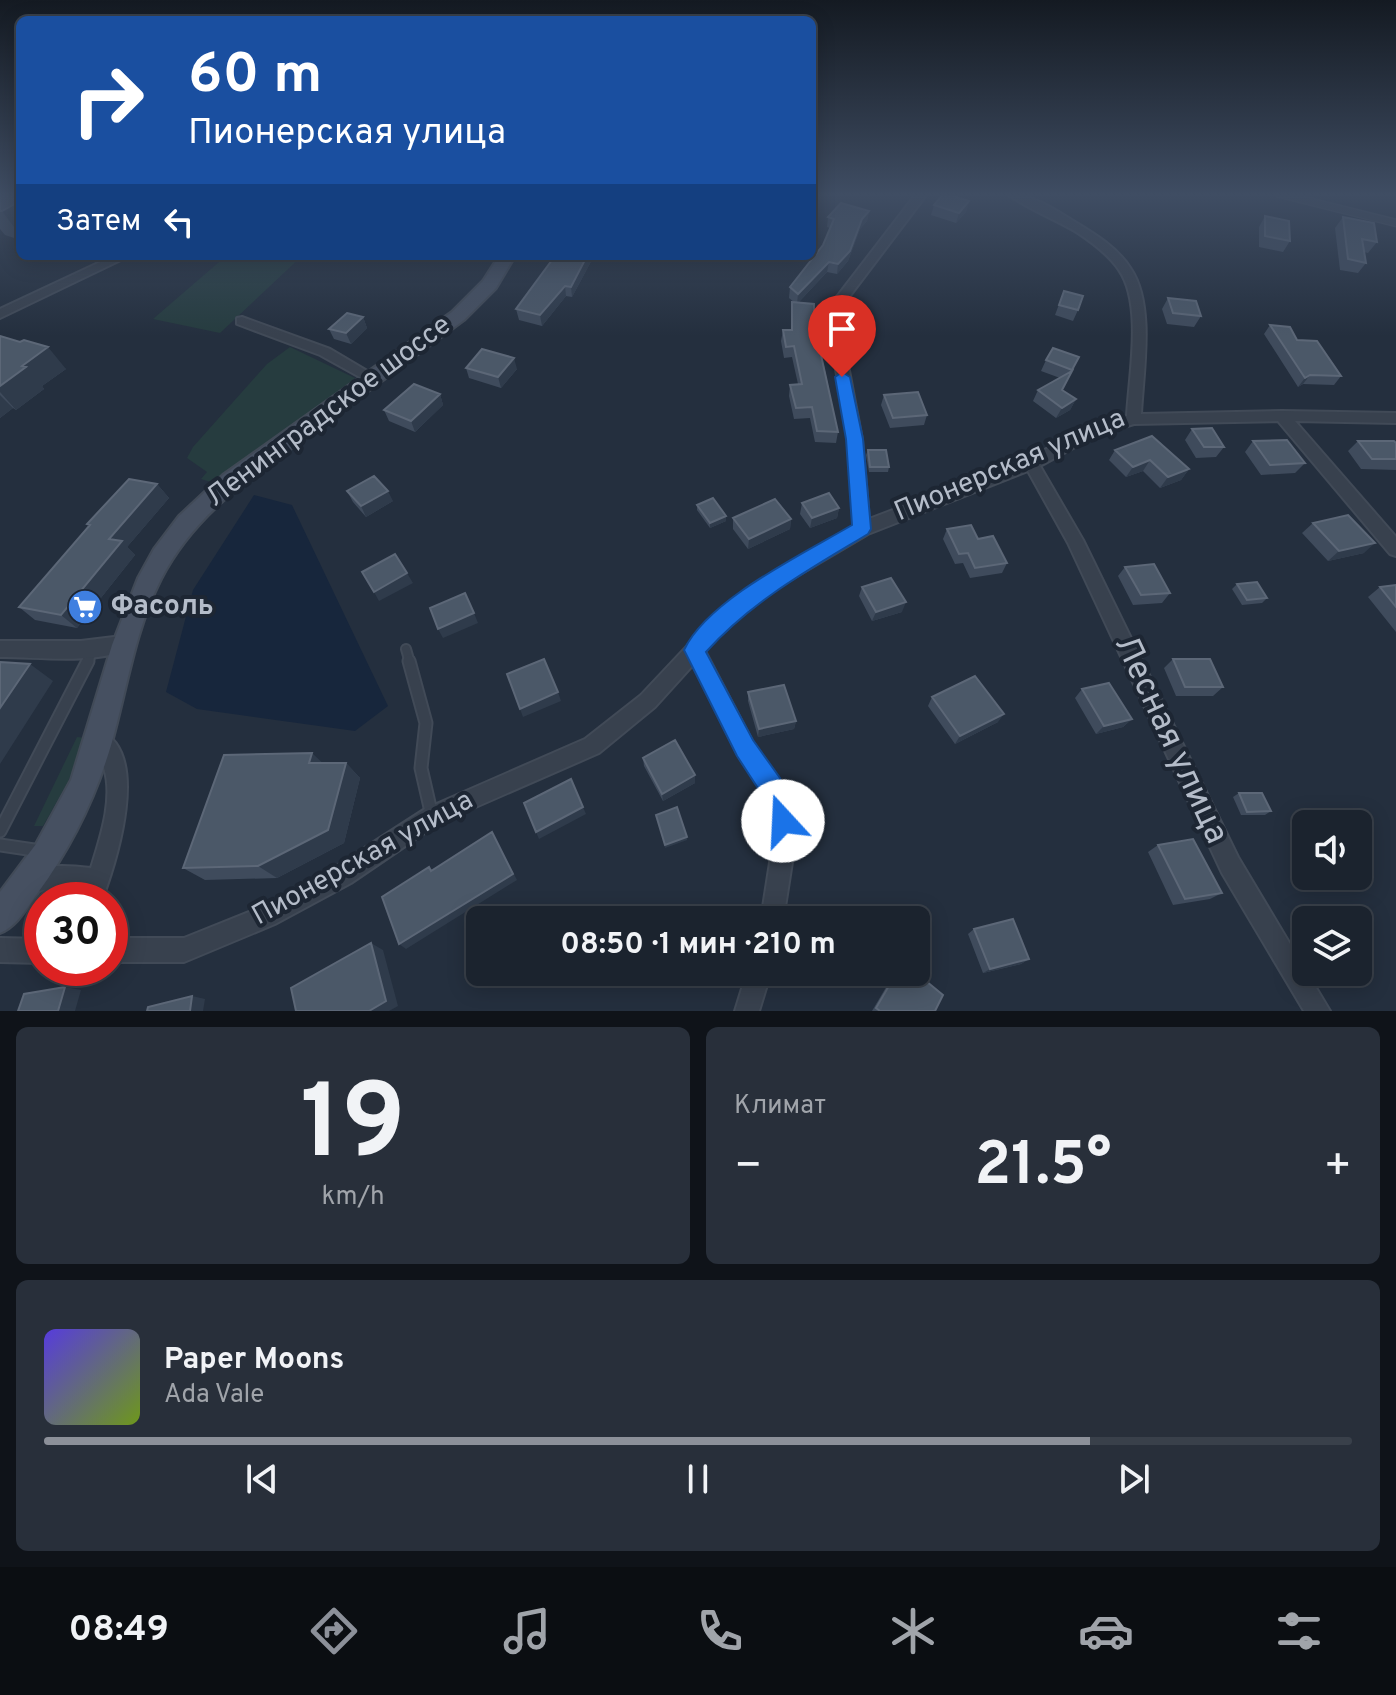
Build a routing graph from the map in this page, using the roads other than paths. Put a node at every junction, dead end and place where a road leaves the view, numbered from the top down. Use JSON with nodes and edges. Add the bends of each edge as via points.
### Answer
{"nodes":[{"id":1,"x":886,"y":241,"type":"edge"},
{"id":2,"x":1094,"y":241,"type":"edge"},
{"id":3,"x":115,"y":260,"type":"edge"},
{"id":4,"x":504,"y":260,"type":"edge"},
{"id":5,"x":0,"y":314,"type":"edge"},
{"id":6,"x":242,"y":321,"type":"dead end"},
{"id":7,"x":372,"y":378,"type":"junction"},
{"id":8,"x":1282,"y":416,"type":"junction"},
{"id":9,"x":1396,"y":418,"type":"edge"},
{"id":10,"x":1134,"y":419,"type":"junction"},
{"id":11,"x":1031,"y":464,"type":"junction"},
{"id":12,"x":862,"y":529,"type":"junction"},
{"id":13,"x":1396,"y":549,"type":"edge"},
{"id":14,"x":122,"y":644,"type":"junction"},
{"id":15,"x":95,"y":647,"type":"junction"},
{"id":16,"x":0,"y":649,"type":"edge"},
{"id":17,"x":406,"y":649,"type":"dead end"},
{"id":18,"x":695,"y":650,"type":"junction"},
{"id":19,"x":99,"y":740,"type":"junction"},
{"id":20,"x":432,"y":816,"type":"junction"},
{"id":21,"x":0,"y":831,"type":"edge"},
{"id":22,"x":0,"y":845,"type":"edge"},
{"id":23,"x":50,"y":852,"type":"junction"},
{"id":24,"x":30,"y":882,"type":"joint"},
{"id":25,"x":76,"y":882,"type":"edge"},
{"id":26,"x":97,"y":882,"type":"edge"},
{"id":27,"x":24,"y":889,"type":"edge"},
{"id":28,"x":774,"y":906,"type":"edge"},
{"id":29,"x":0,"y":917,"type":"edge"},
{"id":30,"x":0,"y":950,"type":"edge"},
{"id":31,"x":128,"y":950,"type":"edge"},
{"id":32,"x":24,"y":951,"type":"edge"},
{"id":33,"x":755,"y":986,"type":"edge"},
{"id":34,"x":747,"y":1011,"type":"edge"},
{"id":35,"x":1318,"y":1011,"type":"edge"}],
"edges":[{"from":1,"to":12,"type":"street","via":[[840,301],[834,323],[855,439]]},
{"from":2,"to":10,"type":"street","name":"Пионерская улица","via":[[1133,282]]},
{"from":3,"to":5,"type":"street"},
{"from":4,"to":7,"type":"main road","name":"Ленинградское шоссе","via":[[475,300]]},
{"from":6,"to":7,"type":"street","via":[[325,352]]},
{"from":7,"to":14,"type":"main road","name":"Ленинградское шоссе","via":[[234,477],[190,518],[143,590]]},
{"from":8,"to":9,"type":"street"},
{"from":8,"to":10,"type":"street"},
{"from":8,"to":13,"type":"street"},
{"from":10,"to":11,"type":"street","name":"Пионерская улица","via":[[1092,431]]},
{"from":11,"to":12,"type":"street","name":"Пионерская улица"},
{"from":11,"to":35,"type":"street","name":"Лесная улица","via":[[1075,540],[1230,865]]},
{"from":12,"to":18,"type":"street","name":"Пионерская улица","via":[[757,591]]},
{"from":14,"to":15,"type":"street"},
{"from":14,"to":19,"type":"main road","name":"Ленинградское шоссе"},
{"from":15,"to":16,"type":"street"},
{"from":15,"to":21,"type":"lane"},
{"from":17,"to":20,"type":"lane","via":[[426,723],[421,768]]},
{"from":18,"to":20,"type":"street","name":"Пионерская улица","via":[[648,701],[592,746]]},
{"from":18,"to":28,"type":"street","via":[[771,787],[783,821]]},
{"from":19,"to":23,"type":"main road","name":"Ленинградское шоссе","via":[[67,825]]},
{"from":19,"to":26,"type":"street","via":[[114,763],[117,795]]},
{"from":20,"to":31,"type":"street","name":"Пионерская улица","via":[[343,875],[267,916],[184,950]]},
{"from":22,"to":23,"type":"lane"},
{"from":23,"to":24,"type":"main road","name":"Ленинградское шоссе"},
{"from":24,"to":25,"type":"street","via":[[61,875]]},
{"from":27,"to":29,"type":"main road","name":"Ленинградское шоссе"},
{"from":30,"to":32,"type":"street"},
{"from":33,"to":34,"type":"street"}]}
